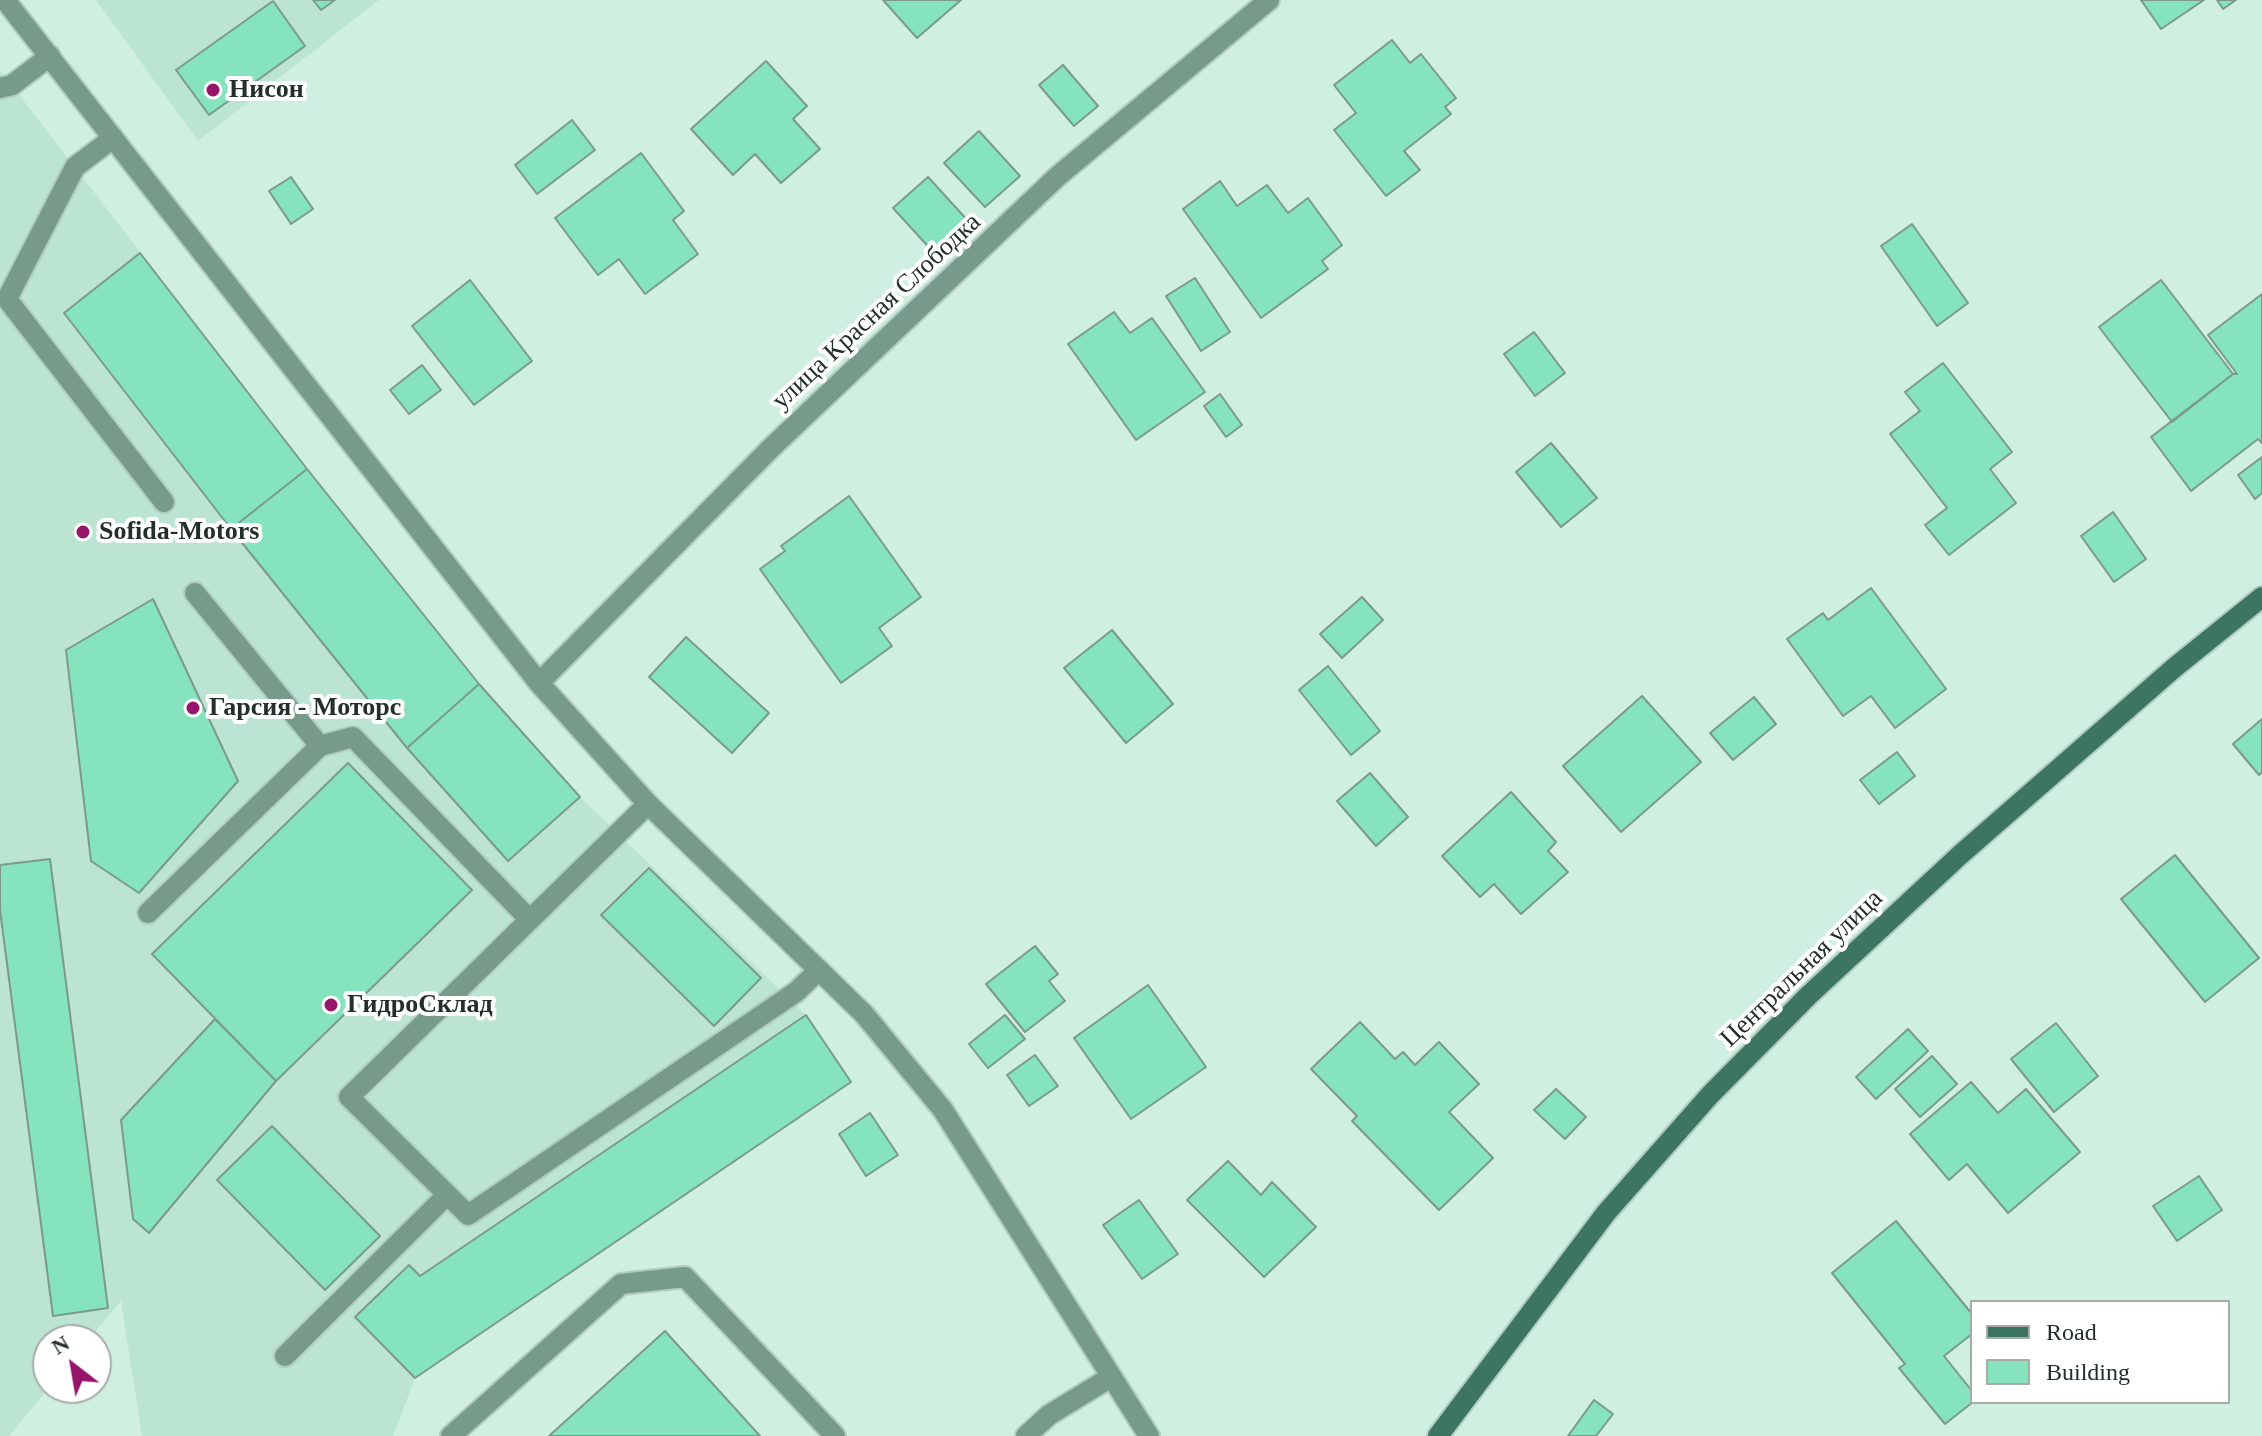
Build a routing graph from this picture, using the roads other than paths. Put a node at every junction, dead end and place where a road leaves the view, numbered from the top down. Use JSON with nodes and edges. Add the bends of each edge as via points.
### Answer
{"nodes":[{"id":1,"x":5,"y":0,"type":"edge"},
{"id":2,"x":1269,"y":0,"type":"edge"},
{"id":3,"x":50,"y":56,"type":"junction"},
{"id":4,"x":0,"y":88,"type":"edge"},
{"id":5,"x":113,"y":138,"type":"junction"},
{"id":6,"x":164,"y":502,"type":"dead end"},
{"id":7,"x":195,"y":593,"type":"dead end"},
{"id":8,"x":2262,"y":597,"type":"edge"},
{"id":9,"x":539,"y":683,"type":"junction"},
{"id":10,"x":320,"y":746,"type":"junction"},
{"id":11,"x":648,"y":804,"type":"junction"},
{"id":12,"x":148,"y":913,"type":"dead end"},
{"id":13,"x":530,"y":920,"type":"junction"},
{"id":14,"x":819,"y":970,"type":"junction"},
{"id":15,"x":447,"y":1195,"type":"junction"},
{"id":16,"x":285,"y":1356,"type":"dead end"},
{"id":17,"x":1111,"y":1377,"type":"junction"},
{"id":18,"x":451,"y":1436,"type":"edge"},
{"id":19,"x":835,"y":1436,"type":"edge"},
{"id":20,"x":1026,"y":1436,"type":"edge"},
{"id":21,"x":1149,"y":1436,"type":"edge"},
{"id":22,"x":1438,"y":1436,"type":"edge"}],
"edges":[{"from":1,"to":3,"type":"street"},
{"from":2,"to":9,"type":"street","name":"улица Красная Слободка","via":[[1046,187],[771,448]]},
{"from":3,"to":4,"type":"street"},
{"from":3,"to":5,"type":"street"},
{"from":5,"to":6,"type":"street","via":[[75,167],[7,299]]},
{"from":5,"to":9,"type":"street"},
{"from":7,"to":10,"type":"street"},
{"from":8,"to":22,"type":"main road","name":"Центральная улица","via":[[1960,855],[1721,1084],[1606,1213]]},
{"from":9,"to":11,"type":"street"},
{"from":10,"to":12,"type":"street"},
{"from":10,"to":13,"type":"street","via":[[353,737]]},
{"from":11,"to":13,"type":"street"},
{"from":11,"to":14,"type":"street"},
{"from":13,"to":15,"type":"street","via":[[349,1097]]},
{"from":14,"to":15,"type":"street","via":[[796,992],[468,1215]]},
{"from":14,"to":17,"type":"street","via":[[864,1014],[943,1110]]},
{"from":15,"to":16,"type":"street"},
{"from":17,"to":20,"type":"street","via":[[1049,1415]]},
{"from":17,"to":21,"type":"street"},
{"from":18,"to":19,"type":"street","via":[[621,1284],[685,1277]]}]}
